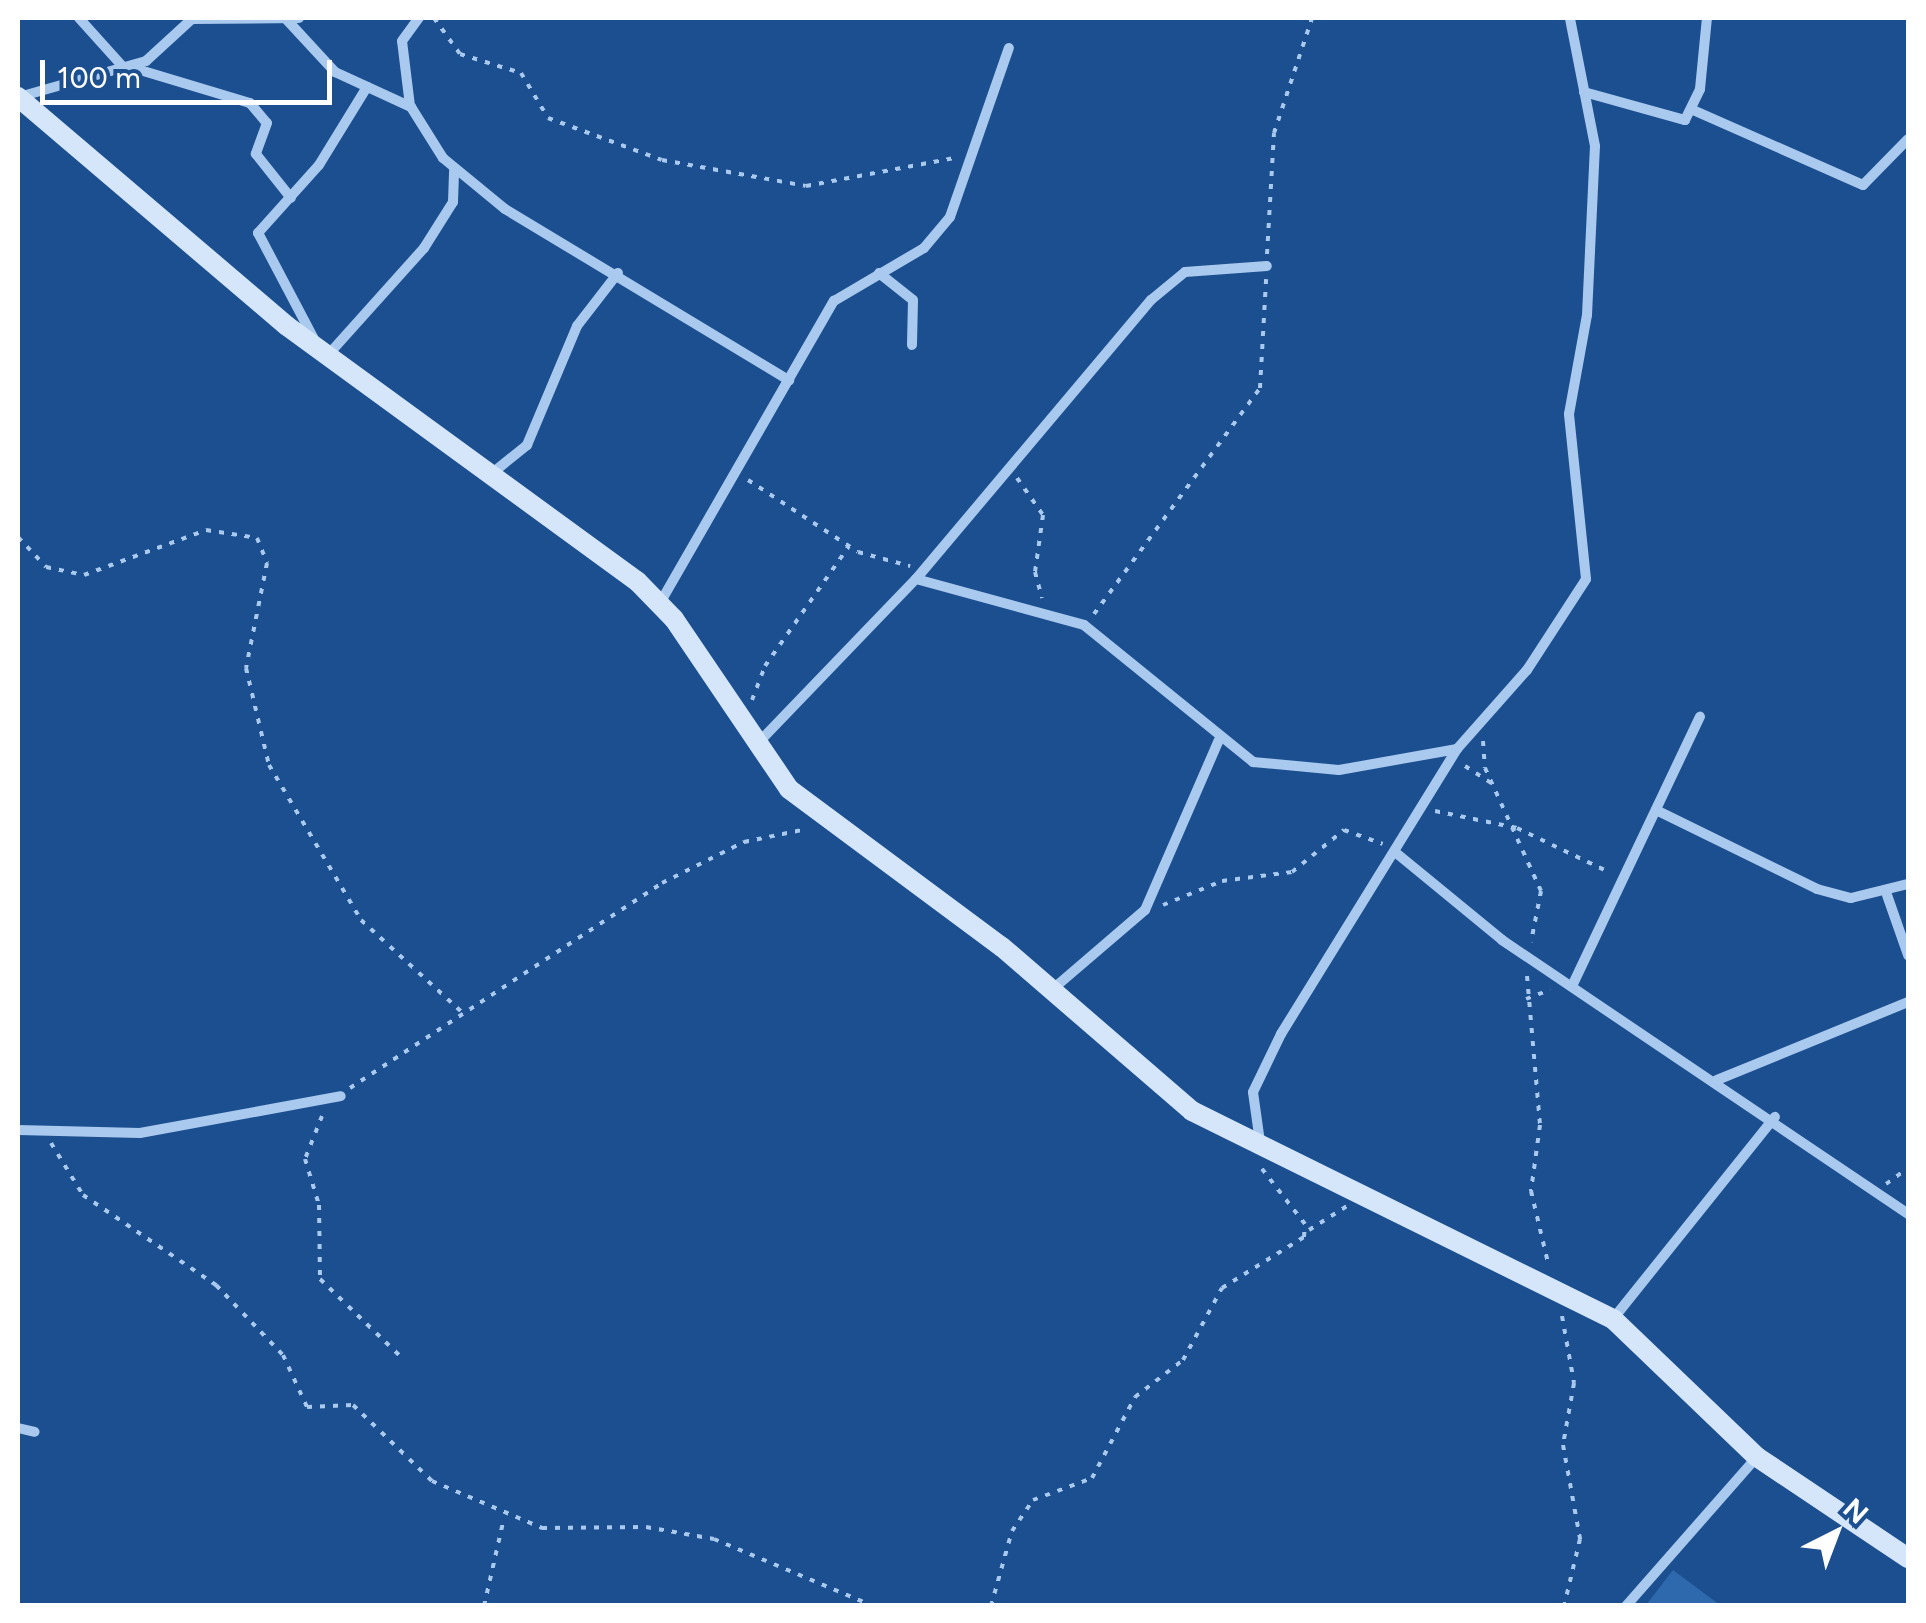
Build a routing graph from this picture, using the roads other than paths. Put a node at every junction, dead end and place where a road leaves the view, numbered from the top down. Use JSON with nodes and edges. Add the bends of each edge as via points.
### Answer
{"nodes":[{"id":1,"x":79,"y":18,"type":"edge"},
{"id":2,"x":192,"y":18,"type":"edge"},
{"id":3,"x":300,"y":18,"type":"edge"},
{"id":4,"x":419,"y":18,"type":"edge"},
{"id":5,"x":1570,"y":18,"type":"edge"},
{"id":6,"x":1706,"y":18,"type":"edge"},
{"id":7,"x":287,"y":20,"type":"junction"},
{"id":8,"x":1009,"y":48,"type":"dead end"},
{"id":9,"x":128,"y":68,"type":"junction"},
{"id":10,"x":367,"y":87,"type":"junction"},
{"id":11,"x":1584,"y":92,"type":"junction"},
{"id":12,"x":18,"y":97,"type":"edge"},
{"id":13,"x":410,"y":107,"type":"junction"},
{"id":14,"x":1694,"y":110,"type":"junction"},
{"id":15,"x":1908,"y":139,"type":"edge"},
{"id":16,"x":454,"y":170,"type":"junction"},
{"id":17,"x":292,"y":198,"type":"junction"},
{"id":18,"x":1267,"y":266,"type":"road end"},
{"id":19,"x":879,"y":273,"type":"junction"},
{"id":20,"x":618,"y":274,"type":"junction"},
{"id":21,"x":912,"y":346,"type":"dead end"},
{"id":22,"x":324,"y":352,"type":"junction"},
{"id":23,"x":788,"y":380,"type":"junction"},
{"id":24,"x":485,"y":478,"type":"junction"},
{"id":25,"x":920,"y":574,"type":"junction"},
{"id":26,"x":660,"y":603,"type":"junction"},
{"id":27,"x":1700,"y":717,"type":"dead end"},
{"id":28,"x":752,"y":734,"type":"junction"},
{"id":29,"x":1219,"y":740,"type":"junction"},
{"id":30,"x":1454,"y":753,"type":"junction"},
{"id":31,"x":1656,"y":810,"type":"junction"},
{"id":32,"x":1395,"y":852,"type":"junction"},
{"id":33,"x":1908,"y":884,"type":"edge"},
{"id":34,"x":1888,"y":895,"type":"junction"},
{"id":35,"x":1908,"y":955,"type":"edge"},
{"id":36,"x":1573,"y":984,"type":"junction"},
{"id":37,"x":1054,"y":988,"type":"junction"},
{"id":38,"x":1908,"y":1002,"type":"edge"},
{"id":39,"x":1717,"y":1080,"type":"junction"},
{"id":40,"x":341,"y":1096,"type":"road end"},
{"id":41,"x":1776,"y":1117,"type":"junction"},
{"id":42,"x":18,"y":1130,"type":"edge"},
{"id":43,"x":1261,"y":1145,"type":"junction"},
{"id":44,"x":1908,"y":1214,"type":"edge"},
{"id":45,"x":1613,"y":1319,"type":"junction"},
{"id":46,"x":18,"y":1428,"type":"edge"},
{"id":47,"x":34,"y":1432,"type":"dead end"},
{"id":48,"x":1757,"y":1457,"type":"junction"},
{"id":49,"x":1908,"y":1558,"type":"edge"},
{"id":50,"x":1626,"y":1606,"type":"edge"}],
"edges":[{"from":1,"to":9,"type":"street"},
{"from":2,"to":7,"type":"street"},
{"from":2,"to":9,"type":"street","via":[[173,44]]},
{"from":3,"to":7,"type":"street"},
{"from":4,"to":13,"type":"street","via":[[402,41]]},
{"from":5,"to":11,"type":"street"},
{"from":6,"to":14,"type":"street"},
{"from":7,"to":10,"type":"street","via":[[336,72]]},
{"from":8,"to":19,"type":"street","via":[[938,235]]},
{"from":9,"to":12,"type":"street"},
{"from":9,"to":17,"type":"street","via":[[250,104],[266,121],[256,154]]},
{"from":10,"to":13,"type":"street"},
{"from":10,"to":17,"type":"street"},
{"from":11,"to":14,"type":"street","via":[[1668,120]]},
{"from":11,"to":30,"type":"street","via":[[1595,146],[1593,222],[1568,469],[1586,580]]},
{"from":12,"to":22,"type":"street","via":[[120,191]]},
{"from":13,"to":16,"type":"street"},
{"from":14,"to":15,"type":"street","via":[[1863,185]]},
{"from":16,"to":20,"type":"street"},
{"from":16,"to":22,"type":"street","via":[[453,202],[424,248]]},
{"from":17,"to":22,"type":"street","via":[[257,240]]},
{"from":18,"to":25,"type":"street","via":[[1185,272],[1098,354]]},
{"from":19,"to":21,"type":"street","via":[[913,300]]},
{"from":19,"to":23,"type":"street","via":[[834,302]]},
{"from":20,"to":23,"type":"street"},
{"from":20,"to":24,"type":"street","via":[[577,326],[527,445]]},
{"from":22,"to":24,"type":"street"},
{"from":23,"to":26,"type":"street"},
{"from":24,"to":26,"type":"street"},
{"from":25,"to":28,"type":"street"},
{"from":25,"to":29,"type":"street","via":[[1045,607],[1084,625]]},
{"from":26,"to":28,"type":"street"},
{"from":27,"to":31,"type":"street"},
{"from":28,"to":37,"type":"street","via":[[789,789]]},
{"from":29,"to":30,"type":"street","via":[[1253,762],[1295,772]]},
{"from":29,"to":37,"type":"street","via":[[1145,910]]},
{"from":30,"to":32,"type":"street"},
{"from":31,"to":34,"type":"street","via":[[1817,889]]},
{"from":31,"to":36,"type":"street"},
{"from":32,"to":36,"type":"street"},
{"from":32,"to":43,"type":"street","via":[[1260,1071],[1253,1114]]},
{"from":33,"to":34,"type":"street"},
{"from":34,"to":35,"type":"street"},
{"from":36,"to":39,"type":"street"},
{"from":37,"to":43,"type":"street","via":[[1192,1111]]},
{"from":38,"to":39,"type":"street"},
{"from":39,"to":41,"type":"street"},
{"from":40,"to":42,"type":"street","via":[[140,1133]]},
{"from":41,"to":44,"type":"street"},
{"from":41,"to":45,"type":"street"},
{"from":43,"to":45,"type":"street"},
{"from":45,"to":48,"type":"street"},
{"from":46,"to":47,"type":"street"},
{"from":48,"to":49,"type":"street"},
{"from":48,"to":50,"type":"street"}]}
